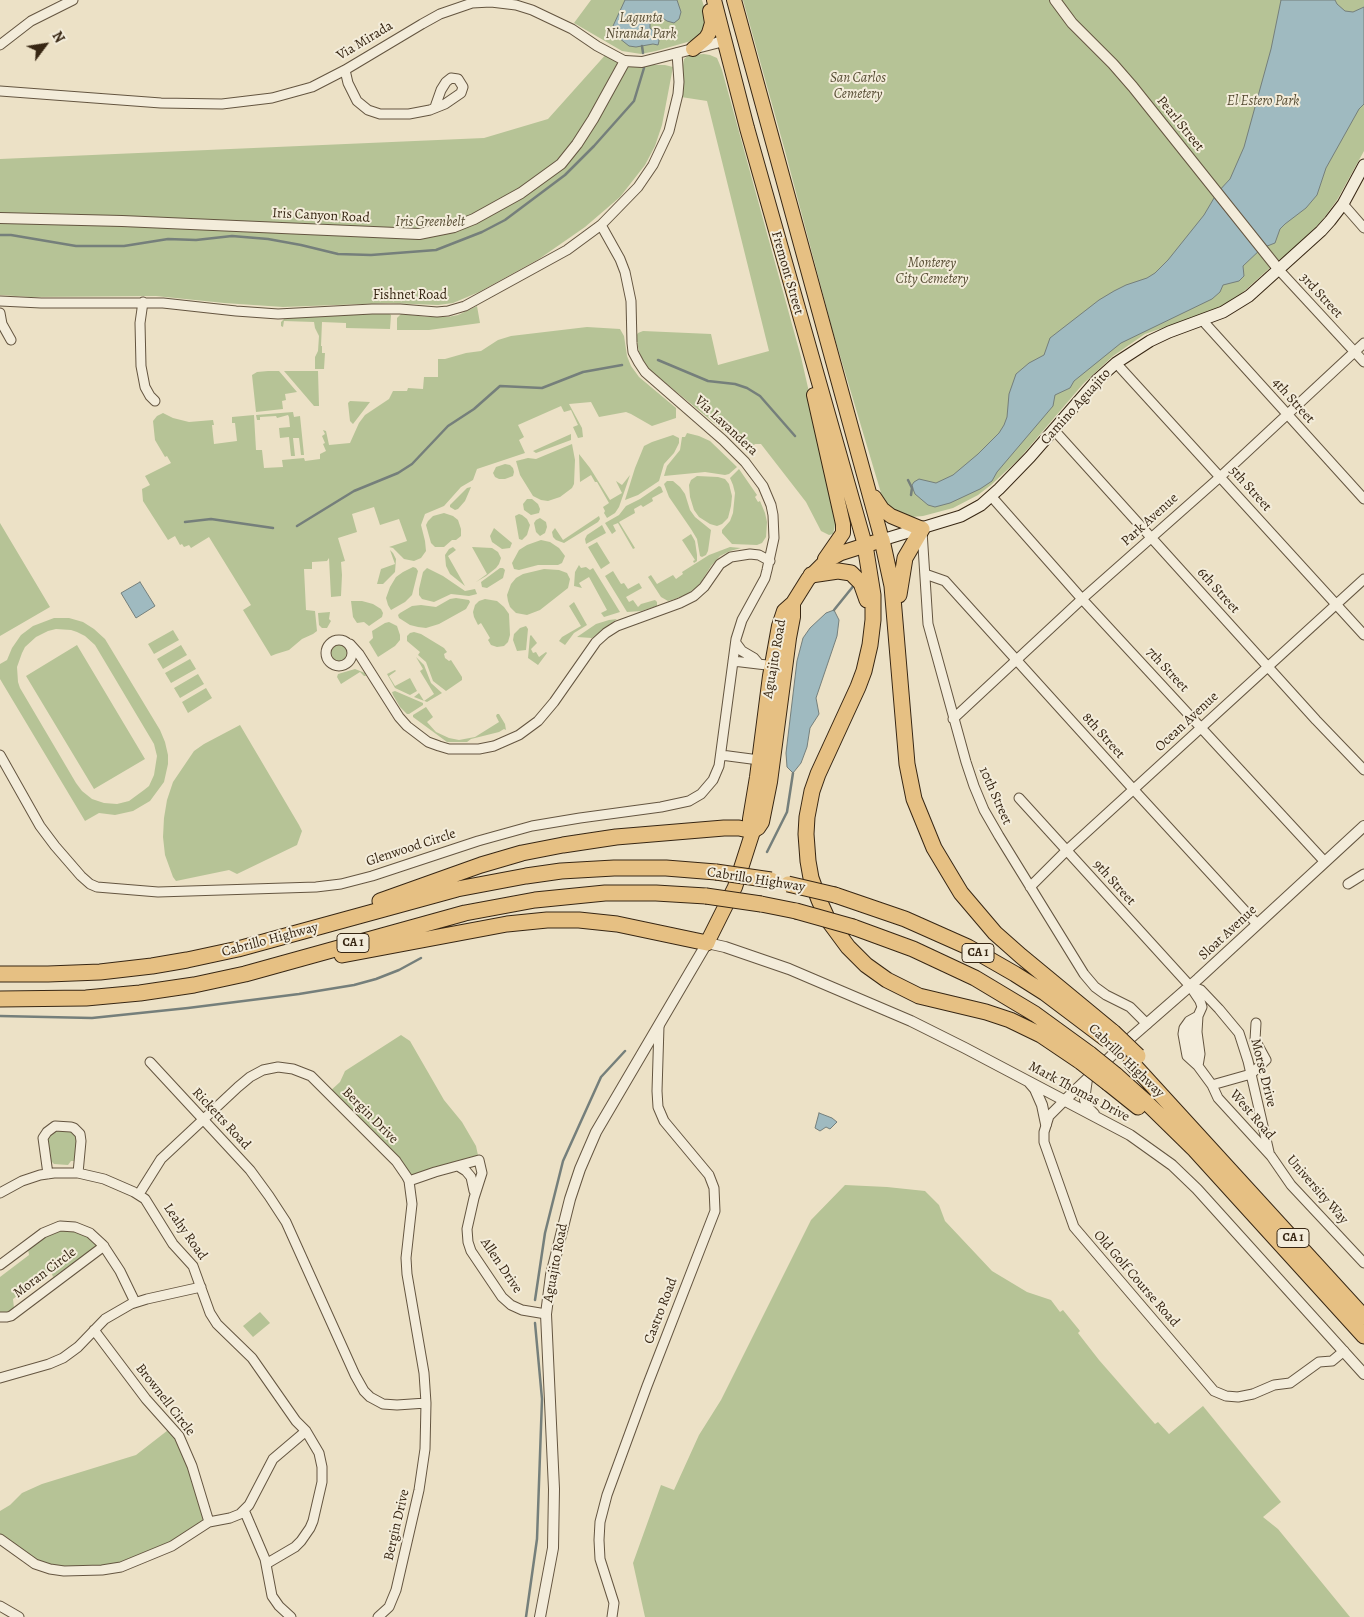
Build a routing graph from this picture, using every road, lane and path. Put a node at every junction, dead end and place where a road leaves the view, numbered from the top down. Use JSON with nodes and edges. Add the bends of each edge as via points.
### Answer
{"nodes":[{"id":1,"x":73,"y":0,"type":"edge"},
{"id":2,"x":713,"y":0,"type":"edge"},
{"id":3,"x":1055,"y":0,"type":"edge"},
{"id":4,"x":736,"y":6,"type":"edge"},
{"id":5,"x":725,"y":40,"type":"junction"},
{"id":6,"x":0,"y":45,"type":"edge"},
{"id":7,"x":693,"y":49,"type":"junction"},
{"id":8,"x":677,"y":54,"type":"junction"},
{"id":9,"x":749,"y":54,"type":"junction"},
{"id":10,"x":625,"y":61,"type":"junction"},
{"id":11,"x":345,"y":70,"type":"junction"},
{"id":12,"x":0,"y":91,"type":"edge"},
{"id":13,"x":435,"y":107,"type":"dead end"},
{"id":14,"x":1364,"y":165,"type":"edge"},
{"id":15,"x":1343,"y":204,"type":"junction"},
{"id":16,"x":0,"y":218,"type":"edge"},
{"id":17,"x":601,"y":225,"type":"junction"},
{"id":18,"x":1364,"y":228,"type":"edge"},
{"id":19,"x":1279,"y":270,"type":"junction"},
{"id":20,"x":1,"y":301,"type":"edge"},
{"id":21,"x":143,"y":302,"type":"junction"},
{"id":22,"x":0,"y":313,"type":"edge"},
{"id":23,"x":1203,"y":321,"type":"junction"},
{"id":24,"x":2,"y":327,"type":"edge"},
{"id":25,"x":804,"y":332,"type":"junction"},
{"id":26,"x":11,"y":340,"type":"dead end"},
{"id":27,"x":1364,"y":343,"type":"edge"},
{"id":28,"x":1354,"y":352,"type":"junction"},
{"id":29,"x":1364,"y":362,"type":"edge"},
{"id":30,"x":1116,"y":363,"type":"junction"},
{"id":31,"x":155,"y":402,"type":"dead end"},
{"id":32,"x":1287,"y":415,"type":"junction"},
{"id":33,"x":1054,"y":430,"type":"junction"},
{"id":34,"x":1220,"y":476,"type":"junction"},
{"id":35,"x":868,"y":488,"type":"junction"},
{"id":36,"x":991,"y":496,"type":"junction"},
{"id":37,"x":1364,"y":499,"type":"edge"},
{"id":38,"x":922,"y":528,"type":"junction"},
{"id":39,"x":1151,"y":537,"type":"junction"},
{"id":40,"x":882,"y":540,"type":"junction"},
{"id":41,"x":865,"y":545,"type":"junction"},
{"id":42,"x":770,"y":561,"type":"junction"},
{"id":43,"x":925,"y":574,"type":"junction"},
{"id":44,"x":811,"y":575,"type":"junction"},
{"id":45,"x":1364,"y":579,"type":"edge"},
{"id":46,"x":1082,"y":599,"type":"junction"},
{"id":47,"x":793,"y":603,"type":"joint"},
{"id":48,"x":1336,"y":604,"type":"junction"},
{"id":49,"x":895,"y":622,"type":"junction"},
{"id":50,"x":872,"y":628,"type":"junction"},
{"id":51,"x":1364,"y":635,"type":"edge"},
{"id":52,"x":736,"y":643,"type":"junction"},
{"id":53,"x":350,"y":644,"type":"junction"},
{"id":54,"x":1016,"y":660,"type":"junction"},
{"id":55,"x":733,"y":661,"type":"junction"},
{"id":56,"x":772,"y":665,"type":"junction"},
{"id":57,"x":343,"y":666,"type":"junction"},
{"id":58,"x":1268,"y":666,"type":"junction"},
{"id":59,"x":370,"y":671,"type":"junction"},
{"id":60,"x":954,"y":718,"type":"junction"},
{"id":61,"x":1202,"y":728,"type":"junction"},
{"id":62,"x":0,"y":755,"type":"edge"},
{"id":63,"x":722,"y":755,"type":"junction"},
{"id":64,"x":759,"y":760,"type":"junction"},
{"id":65,"x":1364,"y":770,"type":"edge"},
{"id":66,"x":1134,"y":790,"type":"junction"},
{"id":67,"x":1019,"y":798,"type":"dead end"},
{"id":68,"x":1364,"y":826,"type":"edge"},
{"id":69,"x":753,"y":831,"type":"junction"},
{"id":70,"x":1066,"y":851,"type":"junction"},
{"id":71,"x":1325,"y":862,"type":"junction"},
{"id":72,"x":1364,"y":874,"type":"edge"},
{"id":73,"x":1348,"y":884,"type":"dead end"},
{"id":74,"x":1030,"y":887,"type":"junction"},
{"id":75,"x":1257,"y":924,"type":"junction"},
{"id":76,"x":289,"y":935,"type":"junction"},
{"id":77,"x":707,"y":943,"type":"junction"},
{"id":78,"x":306,"y":957,"type":"junction"},
{"id":79,"x":0,"y":974,"type":"edge"},
{"id":80,"x":1190,"y":986,"type":"junction"},
{"id":81,"x":0,"y":999,"type":"edge"},
{"id":82,"x":1198,"y":1016,"type":"junction"},
{"id":83,"x":1256,"y":1023,"type":"dead end"},
{"id":84,"x":1147,"y":1024,"type":"junction"},
{"id":85,"x":659,"y":1026,"type":"junction"},
{"id":86,"x":1110,"y":1036,"type":"junction"},
{"id":87,"x":1085,"y":1058,"type":"junction"},
{"id":88,"x":150,"y":1062,"type":"dead end"},
{"id":89,"x":1198,"y":1066,"type":"junction"},
{"id":90,"x":1250,"y":1074,"type":"junction"},
{"id":91,"x":1088,"y":1079,"type":"junction"},
{"id":92,"x":1026,"y":1080,"type":"junction"},
{"id":93,"x":1212,"y":1085,"type":"junction"},
{"id":94,"x":1065,"y":1100,"type":"junction"},
{"id":95,"x":1096,"y":1117,"type":"junction"},
{"id":96,"x":203,"y":1119,"type":"junction"},
{"id":97,"x":1046,"y":1124,"type":"junction"},
{"id":98,"x":1270,"y":1156,"type":"junction"},
{"id":99,"x":458,"y":1166,"type":"junction"},
{"id":100,"x":78,"y":1172,"type":"junction"},
{"id":101,"x":48,"y":1174,"type":"junction"},
{"id":102,"x":409,"y":1181,"type":"junction"},
{"id":103,"x":0,"y":1193,"type":"edge"},
{"id":104,"x":139,"y":1194,"type":"junction"},
{"id":105,"x":474,"y":1198,"type":"junction"},
{"id":106,"x":104,"y":1246,"type":"junction"},
{"id":107,"x":1364,"y":1263,"type":"edge"},
{"id":108,"x":0,"y":1265,"type":"edge"},
{"id":109,"x":201,"y":1287,"type":"junction"},
{"id":110,"x":135,"y":1302,"type":"junction"},
{"id":111,"x":546,"y":1314,"type":"junction"},
{"id":112,"x":1364,"y":1316,"type":"edge"},
{"id":113,"x":0,"y":1317,"type":"edge"},
{"id":114,"x":94,"y":1330,"type":"junction"},
{"id":115,"x":1364,"y":1336,"type":"edge"},
{"id":116,"x":1344,"y":1352,"type":"junction"},
{"id":117,"x":1364,"y":1374,"type":"edge"},
{"id":118,"x":0,"y":1378,"type":"edge"},
{"id":119,"x":426,"y":1402,"type":"junction"},
{"id":120,"x":306,"y":1431,"type":"junction"},
{"id":121,"x":244,"y":1510,"type":"junction"},
{"id":122,"x":209,"y":1522,"type":"junction"},
{"id":123,"x":0,"y":1539,"type":"edge"},
{"id":124,"x":266,"y":1564,"type":"junction"},
{"id":125,"x":0,"y":1606,"type":"edge"},
{"id":126,"x":19,"y":1617,"type":"edge"},
{"id":127,"x":291,"y":1617,"type":"edge"},
{"id":128,"x":378,"y":1617,"type":"edge"},
{"id":129,"x":540,"y":1617,"type":"edge"},
{"id":130,"x":612,"y":1617,"type":"edge"}],
"edges":[{"from":1,"to":6,"type":"street","via":[[31,21]]},
{"from":2,"to":5,"type":"main road","name":"Fremont Street"},
{"from":2,"to":7,"type":"main road","via":[[710,7],[712,28]]},
{"from":3,"to":19,"type":"street","name":"Pearl Street","via":[[1072,23],[1133,87]]},
{"from":4,"to":5,"type":"main road","via":[[733,29]]},
{"from":4,"to":9,"type":"main road","name":"Fremont Street"},
{"from":5,"to":7,"type":"street","name":"Via Mirada"},
{"from":5,"to":9,"type":"main road"},
{"from":5,"to":25,"type":"main road","name":"Fremont Street","via":[[746,128]]},
{"from":7,"to":8,"type":"street","name":"Via Mirada"},
{"from":8,"to":10,"type":"street","name":"Via Mirada","via":[[642,62]]},
{"from":8,"to":17,"type":"street","name":"Fishnet Road","via":[[678,94],[661,149],[638,187]]},
{"from":9,"to":35,"type":"main road","name":"Fremont Street"},
{"from":10,"to":11,"type":"street","name":"Via Mirada","via":[[572,29],[532,10],[491,2],[472,3],[440,14]]},
{"from":10,"to":16,"type":"street","name":"Iris Canyon Road","via":[[577,144],[561,164],[521,193],[454,227],[419,234]]},
{"from":11,"to":12,"type":"street","name":"Via Mirada","via":[[292,94],[222,104]]},
{"from":11,"to":13,"type":"street","via":[[357,101],[368,110],[380,114],[409,114]]},
{"from":14,"to":15,"type":"main road","name":"Camino Aguajito"},
{"from":15,"to":18,"type":"street"},
{"from":15,"to":19,"type":"main road","name":"Camino Aguajito","via":[[1321,231]]},
{"from":17,"to":21,"type":"street","name":"Fishnet Road","via":[[551,260],[465,306],[448,311],[372,309],[278,314]]},
{"from":17,"to":42,"type":"street","name":"Via Lavandera","via":[[620,259],[629,288],[636,358],[645,372],[732,448],[756,475],[773,515]]},
{"from":19,"to":23,"type":"main road","name":"Camino Aguajito","via":[[1242,301]]},
{"from":19,"to":28,"type":"street","name":"3rd Street"},
{"from":20,"to":21,"type":"street","name":"Fishnet Road"},
{"from":20,"to":22,"type":"street"},
{"from":21,"to":31,"type":"street","via":[[141,366],[145,387]]},
{"from":22,"to":24,"type":"street"},
{"from":23,"to":30,"type":"main road","name":"Camino Aguajito","via":[[1154,338]]},
{"from":23,"to":32,"type":"street","name":"4th Street"},
{"from":24,"to":26,"type":"street"},
{"from":25,"to":41,"type":"main road","name":"Fremont Street"},
{"from":25,"to":44,"type":"main road","via":[[843,524],[839,540]]},
{"from":27,"to":28,"type":"street","name":"Park Avenue"},
{"from":28,"to":29,"type":"street","name":"3rd Street"},
{"from":28,"to":32,"type":"street","name":"Park Avenue"},
{"from":30,"to":33,"type":"main road","name":"Camino Aguajito"},
{"from":30,"to":34,"type":"street","name":"5th Street"},
{"from":32,"to":34,"type":"street","name":"Park Avenue"},
{"from":32,"to":37,"type":"street","name":"4th Street"},
{"from":33,"to":36,"type":"main road","name":"Camino Aguajito"},
{"from":33,"to":39,"type":"street","name":"6th Street"},
{"from":34,"to":39,"type":"street","name":"Park Avenue"},
{"from":34,"to":48,"type":"street","name":"5th Street"},
{"from":35,"to":38,"type":"main road","via":[[887,513]]},
{"from":35,"to":40,"type":"main road","name":"Fremont Street"},
{"from":36,"to":38,"type":"main road","name":"Camino Aguajito","via":[[966,514]]},
{"from":36,"to":46,"type":"street","name":"7th Street"},
{"from":38,"to":40,"type":"main road","name":"Camino Aguajito"},
{"from":38,"to":43,"type":"street","name":"10th Street"},
{"from":38,"to":49,"type":"highway","via":[[903,562]]},
{"from":39,"to":46,"type":"street","name":"Park Avenue"},
{"from":39,"to":58,"type":"street","name":"6th Street"},
{"from":40,"to":41,"type":"main road","name":"Camino Aguajito"},
{"from":40,"to":49,"type":"highway","via":[[892,586]]},
{"from":41,"to":44,"type":"main road","name":"Camino Aguajito","via":[[835,556]]},
{"from":41,"to":50,"type":"highway","via":[[872,587]]},
{"from":42,"to":52,"type":"street","name":"Via Lavandera","via":[[765,578],[742,620]]},
{"from":42,"to":59,"type":"street","via":[[759,555],[731,556],[720,564],[694,596],[606,633],[538,721],[519,736],[494,746],[449,749],[428,742],[403,723]]},
{"from":43,"to":54,"type":"street","name":"8th Street","via":[[945,581]]},
{"from":43,"to":60,"type":"street","name":"10th Street","via":[[928,624]]},
{"from":44,"to":47,"type":"main road","name":"Camino Aguajito"},
{"from":44,"to":50,"type":"highway","via":[[838,570],[855,575],[866,592]]},
{"from":45,"to":48,"type":"street","name":"Ocean Avenue"},
{"from":46,"to":54,"type":"street","name":"Park Avenue"},
{"from":46,"to":61,"type":"street","name":"7th Street"},
{"from":47,"to":56,"type":"main road","name":"Aguajito Road","via":[[781,620]]},
{"from":48,"to":51,"type":"street","name":"5th Street"},
{"from":48,"to":58,"type":"street","name":"Ocean Avenue"},
{"from":49,"to":86,"type":"highway","via":[[910,781],[920,815],[938,856],[960,893],[995,933]]},
{"from":50,"to":87,"type":"highway","via":[[864,671],[818,774],[808,808],[808,861],[814,889],[824,911],[836,933],[853,953],[887,980],[920,996],[1010,1020]]},
{"from":52,"to":55,"type":"street","name":"Via Lavandera"},
{"from":52,"to":56,"type":"street","via":[[742,651]]},
{"from":53,"to":57,"type":"street","via":[[352,657]]},
{"from":53,"to":57,"type":"street","via":[[338,640],[327,647],[330,663]]},
{"from":53,"to":59,"type":"street"},
{"from":54,"to":60,"type":"street","name":"Park Avenue"},
{"from":54,"to":66,"type":"street","name":"8th Street"},
{"from":55,"to":56,"type":"street"},
{"from":55,"to":63,"type":"street","name":"Glenwood Circle"},
{"from":56,"to":64,"type":"main road","name":"Aguajito Road"},
{"from":56,"to":69,"type":"main road","name":"Aguajito Road","via":[[766,804],[761,825]]},
{"from":57,"to":59,"type":"street","via":[[357,666]]},
{"from":58,"to":61,"type":"street","name":"Ocean Avenue"},
{"from":58,"to":65,"type":"street","name":"6th Street"},
{"from":60,"to":74,"type":"street","name":"10th Street","via":[[984,810]]},
{"from":61,"to":66,"type":"street","name":"Ocean Avenue"},
{"from":61,"to":71,"type":"street","name":"7th Street"},
{"from":62,"to":63,"type":"street","name":"Glenwood Circle","via":[[40,826],[70,865],[90,884],[103,888],[173,892],[341,884],[532,826],[684,802],[701,794],[713,780]]},
{"from":63,"to":64,"type":"street"},
{"from":64,"to":69,"type":"main road","name":"Aguajito Road","via":[[750,819]]},
{"from":66,"to":70,"type":"street","name":"Ocean Avenue"},
{"from":66,"to":75,"type":"street","name":"8th Street"},
{"from":67,"to":70,"type":"street","name":"9th Street"},
{"from":68,"to":71,"type":"street","name":"Sloat Avenue"},
{"from":69,"to":76,"type":"highway","via":[[716,828],[602,839],[536,850],[462,871]]},
{"from":69,"to":77,"type":"main road","via":[[735,887]]},
{"from":70,"to":74,"type":"street","name":"Ocean Avenue"},
{"from":70,"to":80,"type":"street","name":"9th Street"},
{"from":71,"to":75,"type":"street","name":"Sloat Avenue"},
{"from":72,"to":73,"type":"street"},
{"from":74,"to":84,"type":"street","name":"10th Street","via":[[1095,987],[1130,1007]]},
{"from":75,"to":80,"type":"street","name":"Sloat Avenue"},
{"from":76,"to":79,"type":"highway","name":"Cabrillo Highway","number":"CA 1","via":[[221,953],[152,966],[65,974]]},
{"from":76,"to":86,"type":"highway","name":"Cabrillo Highway","number":"CA 1","bridge":true,"via":[[457,889],[526,876],[614,868],[716,872],[771,880],[834,895],[930,929],[1008,969]]},
{"from":77,"to":78,"type":"highway","via":[[617,924],[546,920],[334,957]]},
{"from":77,"to":85,"type":"street","name":"Aguajito Road"},
{"from":77,"to":92,"type":"street","name":"Mark Thomas Drive","via":[[816,980],[934,1032]]},
{"from":78,"to":81,"type":"highway","name":"Cabrillo Highway","number":"CA 1","via":[[228,978],[158,991],[78,999]]},
{"from":78,"to":87,"type":"highway","name":"Cabrillo Highway","number":"CA 1","bridge":true,"via":[[466,913],[535,900],[623,893],[706,896],[778,907],[852,927],[920,952],[983,983],[1042,1019]]},
{"from":80,"to":82,"type":"street","via":[[1202,1004]]},
{"from":80,"to":84,"type":"street","name":"Sloat Avenue"},
{"from":80,"to":90,"type":"street","name":"Morse Drive","via":[[1201,990],[1236,1028]]},
{"from":82,"to":89,"type":"street"},
{"from":82,"to":89,"type":"street","name":"West Road","via":[[1189,1021],[1183,1034],[1187,1056]]},
{"from":83,"to":90,"type":"street","name":"West Road","via":[[1255,1040],[1266,1060]]},
{"from":84,"to":91,"type":"street","name":"Sloat Avenue"},
{"from":85,"to":111,"type":"street","name":"Aguajito Road","via":[[596,1132],[580,1168],[554,1266]]},
{"from":85,"to":130,"type":"street","name":"Castro Road","via":[[658,1107],[664,1121],[709,1175],[714,1188],[715,1211],[618,1462],[600,1522],[600,1558],[614,1603]]},
{"from":86,"to":112,"type":"highway","name":"Cabrillo Highway","number":"CA 1"},
{"from":87,"to":115,"type":"highway","number":"CA 1","bridge":true,"via":[[1195,1150]]},
{"from":88,"to":96,"type":"street","name":"Ricketts Road"},
{"from":89,"to":93,"type":"street","name":"West Road"},
{"from":90,"to":93,"type":"street"},
{"from":90,"to":98,"type":"street","name":"Morse Drive"},
{"from":91,"to":94,"type":"street"},
{"from":91,"to":95,"type":"street","via":[[1085,1100]]},
{"from":92,"to":94,"type":"street","name":"Mark Thomas Drive"},
{"from":92,"to":97,"type":"street","via":[[1035,1089]]},
{"from":93,"to":98,"type":"street","name":"West Road","via":[[1218,1098]]},
{"from":94,"to":95,"type":"street","name":"Mark Thomas Drive"},
{"from":94,"to":97,"type":"street","via":[[1049,1116]]},
{"from":95,"to":116,"type":"street","name":"Mark Thomas Drive","via":[[1144,1145],[1191,1183]]},
{"from":96,"to":102,"type":"street","name":"Bergin Drive","via":[[257,1073],[270,1068],[293,1068],[311,1076],[396,1161]]},
{"from":96,"to":104,"type":"street","name":"Bergin Drive","via":[[161,1159]]},
{"from":96,"to":119,"type":"street","name":"Ricketts Road","via":[[250,1170],[286,1222],[364,1391],[383,1404]]},
{"from":97,"to":116,"type":"street","name":"Old Golf Course Road","via":[[1044,1142],[1074,1227],[1214,1391],[1238,1397],[1290,1383],[1319,1362],[1332,1361]]},
{"from":98,"to":107,"type":"street","name":"University Way","via":[[1291,1185]]},
{"from":99,"to":102,"type":"street","name":"Allen Drive"},
{"from":99,"to":105,"type":"street","via":[[471,1178]]},
{"from":99,"to":105,"type":"street","name":"Allen Drive","via":[[479,1160],[482,1173]]},
{"from":100,"to":101,"type":"street","name":"Leahy Road"},
{"from":100,"to":101,"type":"street","via":[[80,1134],[71,1127],[55,1126],[43,1138]]},
{"from":100,"to":104,"type":"street","name":"Leahy Road"},
{"from":101,"to":103,"type":"street","name":"Leahy Road","via":[[22,1181]]},
{"from":102,"to":119,"type":"street","name":"Bergin Drive","via":[[412,1204],[407,1274]]},
{"from":104,"to":109,"type":"street","name":"Leahy Road","via":[[193,1266]]},
{"from":105,"to":111,"type":"street","name":"Allen Drive","via":[[467,1229],[471,1251],[511,1305]]},
{"from":106,"to":108,"type":"street","name":"Moran Circle","via":[[84,1230],[60,1226],[43,1234]]},
{"from":106,"to":110,"type":"street","name":"Moran Circle"},
{"from":106,"to":113,"type":"street","name":"Moran Circle","via":[[11,1316]]},
{"from":109,"to":110,"type":"street"},
{"from":109,"to":120,"type":"street","name":"Leahy Road","via":[[217,1324],[252,1358]]},
{"from":110,"to":114,"type":"street","via":[[114,1313]]},
{"from":111,"to":129,"type":"street","name":"Aguajito Road","via":[[554,1489],[553,1538]]},
{"from":114,"to":118,"type":"street","via":[[63,1358]]},
{"from":114,"to":122,"type":"street","name":"Brownell Circle","via":[[146,1399],[179,1436]]},
{"from":116,"to":117,"type":"street","name":"Mark Thomas Drive"},
{"from":119,"to":128,"type":"street","name":"Bergin Drive","via":[[424,1466],[415,1511],[396,1590],[389,1607]]},
{"from":120,"to":121,"type":"street","via":[[273,1460]]},
{"from":120,"to":124,"type":"street","name":"Leahy Road","via":[[317,1448],[322,1467],[313,1521],[296,1547]]},
{"from":121,"to":122,"type":"street","via":[[236,1516]]},
{"from":121,"to":124,"type":"street"},
{"from":122,"to":123,"type":"street","via":[[172,1546],[108,1570],[43,1568]]},
{"from":124,"to":127,"type":"street","via":[[272,1596]]},
{"from":125,"to":126,"type":"street"}]}
